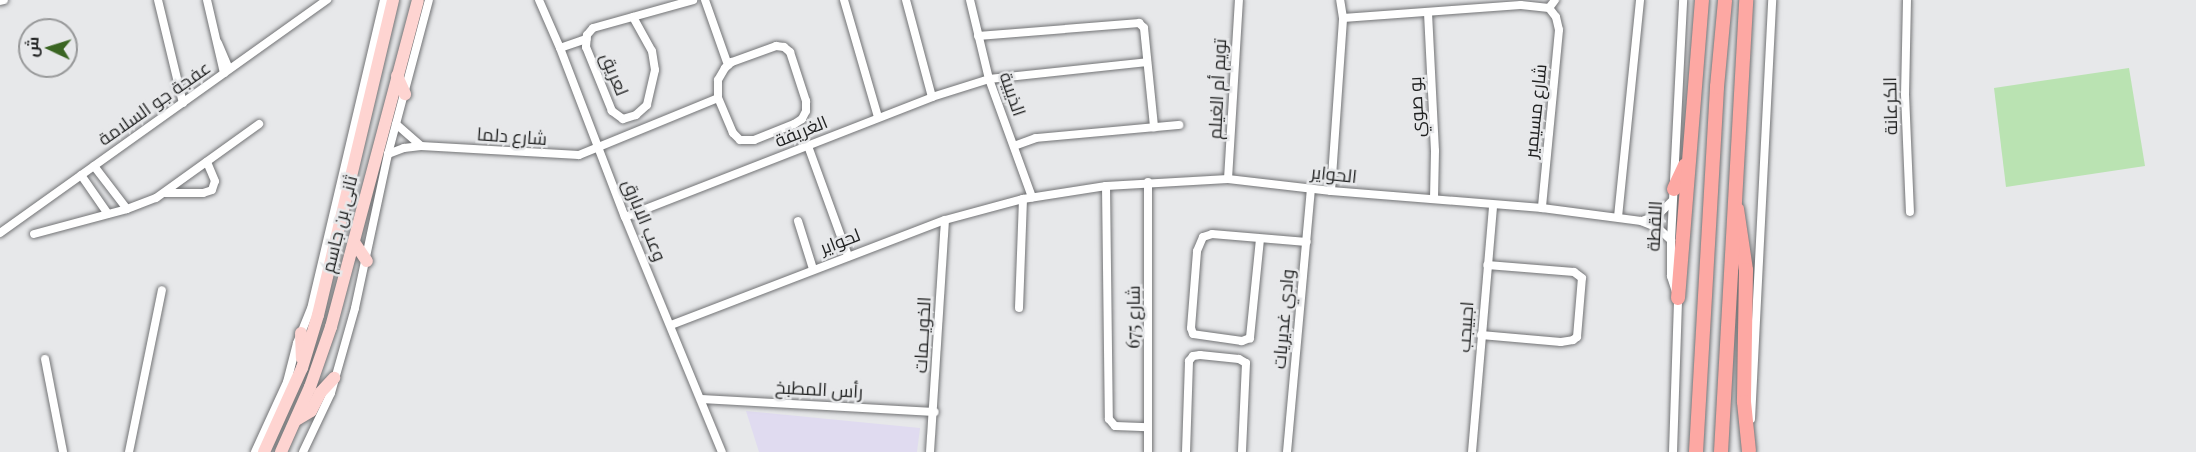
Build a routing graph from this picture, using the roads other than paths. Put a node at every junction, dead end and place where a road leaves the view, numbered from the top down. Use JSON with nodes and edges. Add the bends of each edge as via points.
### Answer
{"nodes":[{"id":1,"x":158,"y":0,"type":"edge"},
{"id":2,"x":207,"y":0,"type":"edge"},
{"id":3,"x":327,"y":0,"type":"edge"},
{"id":4,"x":418,"y":0,"type":"edge"},
{"id":5,"x":429,"y":0,"type":"edge"},
{"id":6,"x":539,"y":0,"type":"edge"},
{"id":7,"x":693,"y":0,"type":"edge"},
{"id":8,"x":705,"y":0,"type":"edge"},
{"id":9,"x":844,"y":0,"type":"edge"},
{"id":10,"x":906,"y":0,"type":"edge"},
{"id":11,"x":970,"y":0,"type":"edge"},
{"id":12,"x":1239,"y":0,"type":"edge"},
{"id":13,"x":1340,"y":0,"type":"edge"},
{"id":14,"x":1555,"y":0,"type":"edge"},
{"id":15,"x":1640,"y":0,"type":"edge"},
{"id":16,"x":1683,"y":0,"type":"edge"},
{"id":17,"x":1702,"y":0,"type":"edge"},
{"id":18,"x":1725,"y":0,"type":"edge"},
{"id":19,"x":1746,"y":0,"type":"edge"},
{"id":20,"x":1772,"y":0,"type":"edge"},
{"id":21,"x":1907,"y":0,"type":"edge"},
{"id":22,"x":384,"y":1,"type":"edge"},
{"id":23,"x":1484,"y":4,"type":"edge"},
{"id":24,"x":1549,"y":8,"type":"junction"},
{"id":25,"x":1428,"y":13,"type":"junction"},
{"id":26,"x":633,"y":17,"type":"junction"},
{"id":27,"x":1342,"y":18,"type":"junction"},
{"id":28,"x":978,"y":36,"type":"junction"},
{"id":29,"x":586,"y":39,"type":"junction"},
{"id":30,"x":560,"y":48,"type":"junction"},
{"id":31,"x":1147,"y":62,"type":"junction"},
{"id":32,"x":728,"y":65,"type":"junction"},
{"id":33,"x":227,"y":71,"type":"junction"},
{"id":34,"x":397,"y":76,"type":"junction"},
{"id":35,"x":989,"y":79,"type":"junction"},
{"id":36,"x":405,"y":94,"type":"junction"},
{"id":37,"x":932,"y":97,"type":"junction"},
{"id":38,"x":718,"y":98,"type":"junction"},
{"id":39,"x":183,"y":103,"type":"junction"},
{"id":40,"x":642,"y":111,"type":"junction"},
{"id":41,"x":878,"y":117,"type":"junction"},
{"id":42,"x":259,"y":124,"type":"dead end"},
{"id":43,"x":396,"y":124,"type":"junction"},
{"id":44,"x":1179,"y":125,"type":"dead end"},
{"id":45,"x":650,"y":126,"type":"junction"},
{"id":46,"x":1154,"y":128,"type":"junction"},
{"id":47,"x":421,"y":146,"type":"junction"},
{"id":48,"x":808,"y":146,"type":"junction"},
{"id":49,"x":1014,"y":146,"type":"junction"},
{"id":50,"x":599,"y":147,"type":"junction"},
{"id":51,"x":388,"y":154,"type":"junction"},
{"id":52,"x":1689,"y":155,"type":"junction"},
{"id":53,"x":207,"y":162,"type":"junction"},
{"id":54,"x":94,"y":166,"type":"junction"},
{"id":55,"x":81,"y":175,"type":"junction"},
{"id":56,"x":1228,"y":179,"type":"junction"},
{"id":57,"x":1148,"y":182,"type":"junction"},
{"id":58,"x":1103,"y":186,"type":"junction"},
{"id":59,"x":1311,"y":189,"type":"junction"},
{"id":60,"x":1331,"y":191,"type":"junction"},
{"id":61,"x":165,"y":193,"type":"junction"},
{"id":62,"x":1674,"y":194,"type":"junction"},
{"id":63,"x":1733,"y":195,"type":"junction"},
{"id":64,"x":1028,"y":198,"type":"junction"},
{"id":65,"x":1434,"y":199,"type":"junction"},
{"id":66,"x":1493,"y":205,"type":"junction"},
{"id":67,"x":1542,"y":208,"type":"junction"},
{"id":68,"x":126,"y":209,"type":"junction"},
{"id":69,"x":1910,"y":212,"type":"dead end"},
{"id":70,"x":108,"y":214,"type":"junction"},
{"id":71,"x":625,"y":216,"type":"junction"},
{"id":72,"x":1618,"y":217,"type":"junction"},
{"id":73,"x":945,"y":220,"type":"junction"},
{"id":74,"x":798,"y":221,"type":"dead end"},
{"id":75,"x":1641,"y":221,"type":"junction"},
{"id":76,"x":0,"y":233,"type":"edge"},
{"id":77,"x":34,"y":234,"type":"dead end"},
{"id":78,"x":1260,"y":239,"type":"junction"},
{"id":79,"x":1671,"y":240,"type":"junction"},
{"id":80,"x":354,"y":242,"type":"junction"},
{"id":81,"x":1307,"y":244,"type":"junction"},
{"id":82,"x":848,"y":256,"type":"junction"},
{"id":83,"x":366,"y":261,"type":"junction"},
{"id":84,"x":1487,"y":265,"type":"junction"},
{"id":85,"x":813,"y":269,"type":"junction"},
{"id":86,"x":162,"y":290,"type":"dead end"},
{"id":87,"x":1678,"y":297,"type":"junction"},
{"id":88,"x":1019,"y":308,"type":"dead end"},
{"id":89,"x":671,"y":325,"type":"junction"},
{"id":90,"x":301,"y":333,"type":"junction"},
{"id":91,"x":1481,"y":335,"type":"junction"},
{"id":92,"x":45,"y":359,"type":"dead end"},
{"id":93,"x":302,"y":368,"type":"junction"},
{"id":94,"x":334,"y":378,"type":"junction"},
{"id":95,"x":700,"y":399,"type":"junction"},
{"id":96,"x":935,"y":412,"type":"junction"},
{"id":97,"x":296,"y":420,"type":"junction"},
{"id":98,"x":1148,"y":427,"type":"junction"},
{"id":99,"x":63,"y":452,"type":"edge"},
{"id":100,"x":129,"y":452,"type":"edge"},
{"id":101,"x":255,"y":452,"type":"edge"},
{"id":102,"x":264,"y":452,"type":"edge"},
{"id":103,"x":281,"y":452,"type":"edge"},
{"id":104,"x":303,"y":452,"type":"edge"},
{"id":105,"x":722,"y":452,"type":"edge"},
{"id":106,"x":930,"y":452,"type":"edge"},
{"id":107,"x":1148,"y":452,"type":"edge"},
{"id":108,"x":1186,"y":452,"type":"edge"},
{"id":109,"x":1242,"y":452,"type":"edge"},
{"id":110,"x":1287,"y":452,"type":"edge"},
{"id":111,"x":1472,"y":452,"type":"edge"},
{"id":112,"x":1673,"y":452,"type":"edge"},
{"id":113,"x":1696,"y":452,"type":"edge"},
{"id":114,"x":1721,"y":452,"type":"edge"},
{"id":115,"x":1749,"y":452,"type":"edge"}],
"edges":[{"from":1,"to":39,"type":"street"},
{"from":2,"to":33,"type":"street","via":[[218,52]]},
{"from":3,"to":33,"type":"street","name":"عفجة جو السلامة"},
{"from":4,"to":34,"type":"main road","name":"ثانى بن جاسم"},
{"from":5,"to":36,"type":"street","name":"ثانى بن جاسم"},
{"from":6,"to":30,"type":"street","name":"وعب الابارق"},
{"from":7,"to":26,"type":"street","name":"لعريق"},
{"from":8,"to":32,"type":"street"},
{"from":9,"to":41,"type":"street"},
{"from":10,"to":37,"type":"street"},
{"from":11,"to":28,"type":"street","name":"الذيبية"},
{"from":12,"to":56,"type":"street","name":"تويم أم الغيلم"},
{"from":13,"to":27,"type":"street"},
{"from":14,"to":24,"type":"street"},
{"from":15,"to":72,"type":"street"},
{"from":16,"to":62,"type":"street","name":"اللقطة"},
{"from":17,"to":52,"type":"main road"},
{"from":18,"to":113,"type":"main road"},
{"from":19,"to":63,"type":"main road"},
{"from":20,"to":115,"type":"street"},
{"from":21,"to":69,"type":"street","name":"الكرعانة","via":[[1905,94]]},
{"from":22,"to":90,"type":"street","name":"ثانى بن جاسم","via":[[315,292]]},
{"from":22,"to":93,"type":"main road","name":"ثانى بن جاسم","via":[[330,270]]},
{"from":23,"to":24,"type":"street"},
{"from":23,"to":25,"type":"street"},
{"from":24,"to":67,"type":"street","name":"شارع مسيمير","via":[[1559,30]]},
{"from":25,"to":27,"type":"street"},
{"from":25,"to":65,"type":"street","name":"بو صوي"},
{"from":26,"to":29,"type":"street","name":"لعريق","via":[[593,28]]},
{"from":26,"to":40,"type":"street","name":"لعريق","via":[[655,63],[651,95]]},
{"from":27,"to":60,"type":"street"},
{"from":28,"to":31,"type":"street","via":[[1137,22],[1144,28]]},
{"from":28,"to":35,"type":"street","name":"الذيبية"},
{"from":29,"to":30,"type":"street"},
{"from":29,"to":40,"type":"street","name":"لعريق","via":[[614,114],[626,119]]},
{"from":30,"to":50,"type":"street","name":"وعب الابارق"},
{"from":31,"to":35,"type":"street","name":"الغريفة"},
{"from":31,"to":46,"type":"street"},
{"from":32,"to":38,"type":"street","via":[[718,80]]},
{"from":32,"to":38,"type":"street","via":[[776,46],[784,47],[791,56],[806,111],[798,122],[743,141],[733,133]]},
{"from":33,"to":39,"type":"street","name":"عفجة جو السلامة"},
{"from":34,"to":36,"type":"main road"},
{"from":34,"to":80,"type":"main road","name":"ثانى بن جاسم"},
{"from":35,"to":37,"type":"street","name":"الغريفة"},
{"from":35,"to":49,"type":"street","name":"الذيبية"},
{"from":36,"to":43,"type":"street","name":"ثانى بن جاسم"},
{"from":37,"to":41,"type":"street","name":"الغريفة"},
{"from":38,"to":45,"type":"street","name":"شارع دلما"},
{"from":39,"to":54,"type":"street","name":"عفجة جو السلامة"},
{"from":40,"to":45,"type":"street"},
{"from":41,"to":48,"type":"street","name":"الغريفة"},
{"from":42,"to":53,"type":"street"},
{"from":43,"to":47,"type":"street"},
{"from":43,"to":51,"type":"street","name":"ثانى بن جاسم"},
{"from":44,"to":46,"type":"street"},
{"from":45,"to":50,"type":"street","name":"شارع دلما"},
{"from":46,"to":49,"type":"street","via":[[1036,138]]},
{"from":47,"to":50,"type":"street","name":"شارع دلما","via":[[564,156]]},
{"from":47,"to":51,"type":"street","name":"شارع دلما"},
{"from":48,"to":71,"type":"street","name":"الغريفة"},
{"from":48,"to":82,"type":"street"},
{"from":49,"to":64,"type":"street","name":"الذيبية"},
{"from":50,"to":71,"type":"street","name":"وعب الابارق"},
{"from":51,"to":83,"type":"street","name":"ثانى بن جاسم"},
{"from":52,"to":62,"type":"main road"},
{"from":52,"to":87,"type":"main road"},
{"from":53,"to":61,"type":"street"},
{"from":53,"to":61,"type":"street","via":[[215,181],[212,190]]},
{"from":54,"to":55,"type":"street","name":"عفجة جو السلامة"},
{"from":54,"to":68,"type":"street"},
{"from":55,"to":70,"type":"street"},
{"from":55,"to":76,"type":"street","name":"عفجة جو السلامة"},
{"from":56,"to":57,"type":"street","name":"الحواير"},
{"from":56,"to":59,"type":"street","name":"الحواير"},
{"from":57,"to":58,"type":"street","name":"الحواير"},
{"from":57,"to":98,"type":"street","name":"شارع 675"},
{"from":58,"to":64,"type":"street","name":"الحواير"},
{"from":58,"to":98,"type":"street","via":[[1108,216],[1109,419],[1115,426]]},
{"from":59,"to":60,"type":"street","name":"الحواير"},
{"from":59,"to":81,"type":"street","name":"وادي غديريات"},
{"from":60,"to":65,"type":"street","name":"الحواير"},
{"from":61,"to":68,"type":"street"},
{"from":62,"to":75,"type":"street","via":[[1658,216]]},
{"from":62,"to":79,"type":"street","name":"اللقطة"},
{"from":63,"to":114,"type":"main road"},
{"from":63,"to":115,"type":"main road","via":[[1745,261],[1744,402]]},
{"from":64,"to":73,"type":"street","name":"لحواير"},
{"from":64,"to":88,"type":"street","name":"الذيبية"},
{"from":65,"to":66,"type":"street","name":"الحواير"},
{"from":66,"to":67,"type":"street","name":"الحواير"},
{"from":66,"to":84,"type":"street","name":"اجبيجب"},
{"from":67,"to":72,"type":"street","name":"الحواير"},
{"from":68,"to":70,"type":"street"},
{"from":70,"to":77,"type":"street"},
{"from":71,"to":89,"type":"street","name":"وعب الابارق"},
{"from":72,"to":75,"type":"street","name":"الحواير"},
{"from":73,"to":82,"type":"street","name":"لحواير"},
{"from":73,"to":96,"type":"street","name":"الخويــمات"},
{"from":74,"to":85,"type":"street"},
{"from":75,"to":79,"type":"street","name":"الحواير","via":[[1658,228]]},
{"from":78,"to":78,"type":"street","via":[[1212,234],[1200,241],[1193,334],[1242,341],[1250,338]]},
{"from":78,"to":81,"type":"street"},
{"from":79,"to":87,"type":"street","name":"اللقطة","via":[[1671,276]]},
{"from":80,"to":83,"type":"main road"},
{"from":80,"to":97,"type":"main road","name":"ثانى بن جاسم","via":[[322,357]]},
{"from":81,"to":110,"type":"street","name":"وادي غديريات"},
{"from":82,"to":85,"type":"street","name":"لحواير"},
{"from":83,"to":94,"type":"street","name":"ثانى بن جاسم"},
{"from":84,"to":91,"type":"street","name":"اجبيجب"},
{"from":84,"to":91,"type":"street","via":[[1574,272],[1582,279],[1574,340]]},
{"from":85,"to":89,"type":"street","name":"لحواير"},
{"from":86,"to":100,"type":"street"},
{"from":87,"to":112,"type":"street","name":"اللقطة"},
{"from":89,"to":95,"type":"street","name":"وعب الابارق"},
{"from":90,"to":93,"type":"main road"},
{"from":90,"to":101,"type":"street","name":"ثانى بن جاسم","via":[[287,382]]},
{"from":91,"to":111,"type":"street","name":"اجبيجب"},
{"from":92,"to":99,"type":"street"},
{"from":93,"to":102,"type":"main road","name":"ثانى بن جاسم"},
{"from":94,"to":97,"type":"main road","via":[[311,411]]},
{"from":94,"to":104,"type":"street","name":"ثانى بن جاسم","via":[[327,403]]},
{"from":95,"to":96,"type":"street","name":"رأس المطبخ"},
{"from":95,"to":105,"type":"street","name":"وعب الابارق"},
{"from":96,"to":106,"type":"street","name":"الخويــمات"},
{"from":97,"to":103,"type":"main road","name":"ثانى بن جاسم"},
{"from":98,"to":107,"type":"street","name":"شارع 675"},
{"from":108,"to":109,"type":"street","via":[[1189,365],[1197,355],[1246,363]]}]}
